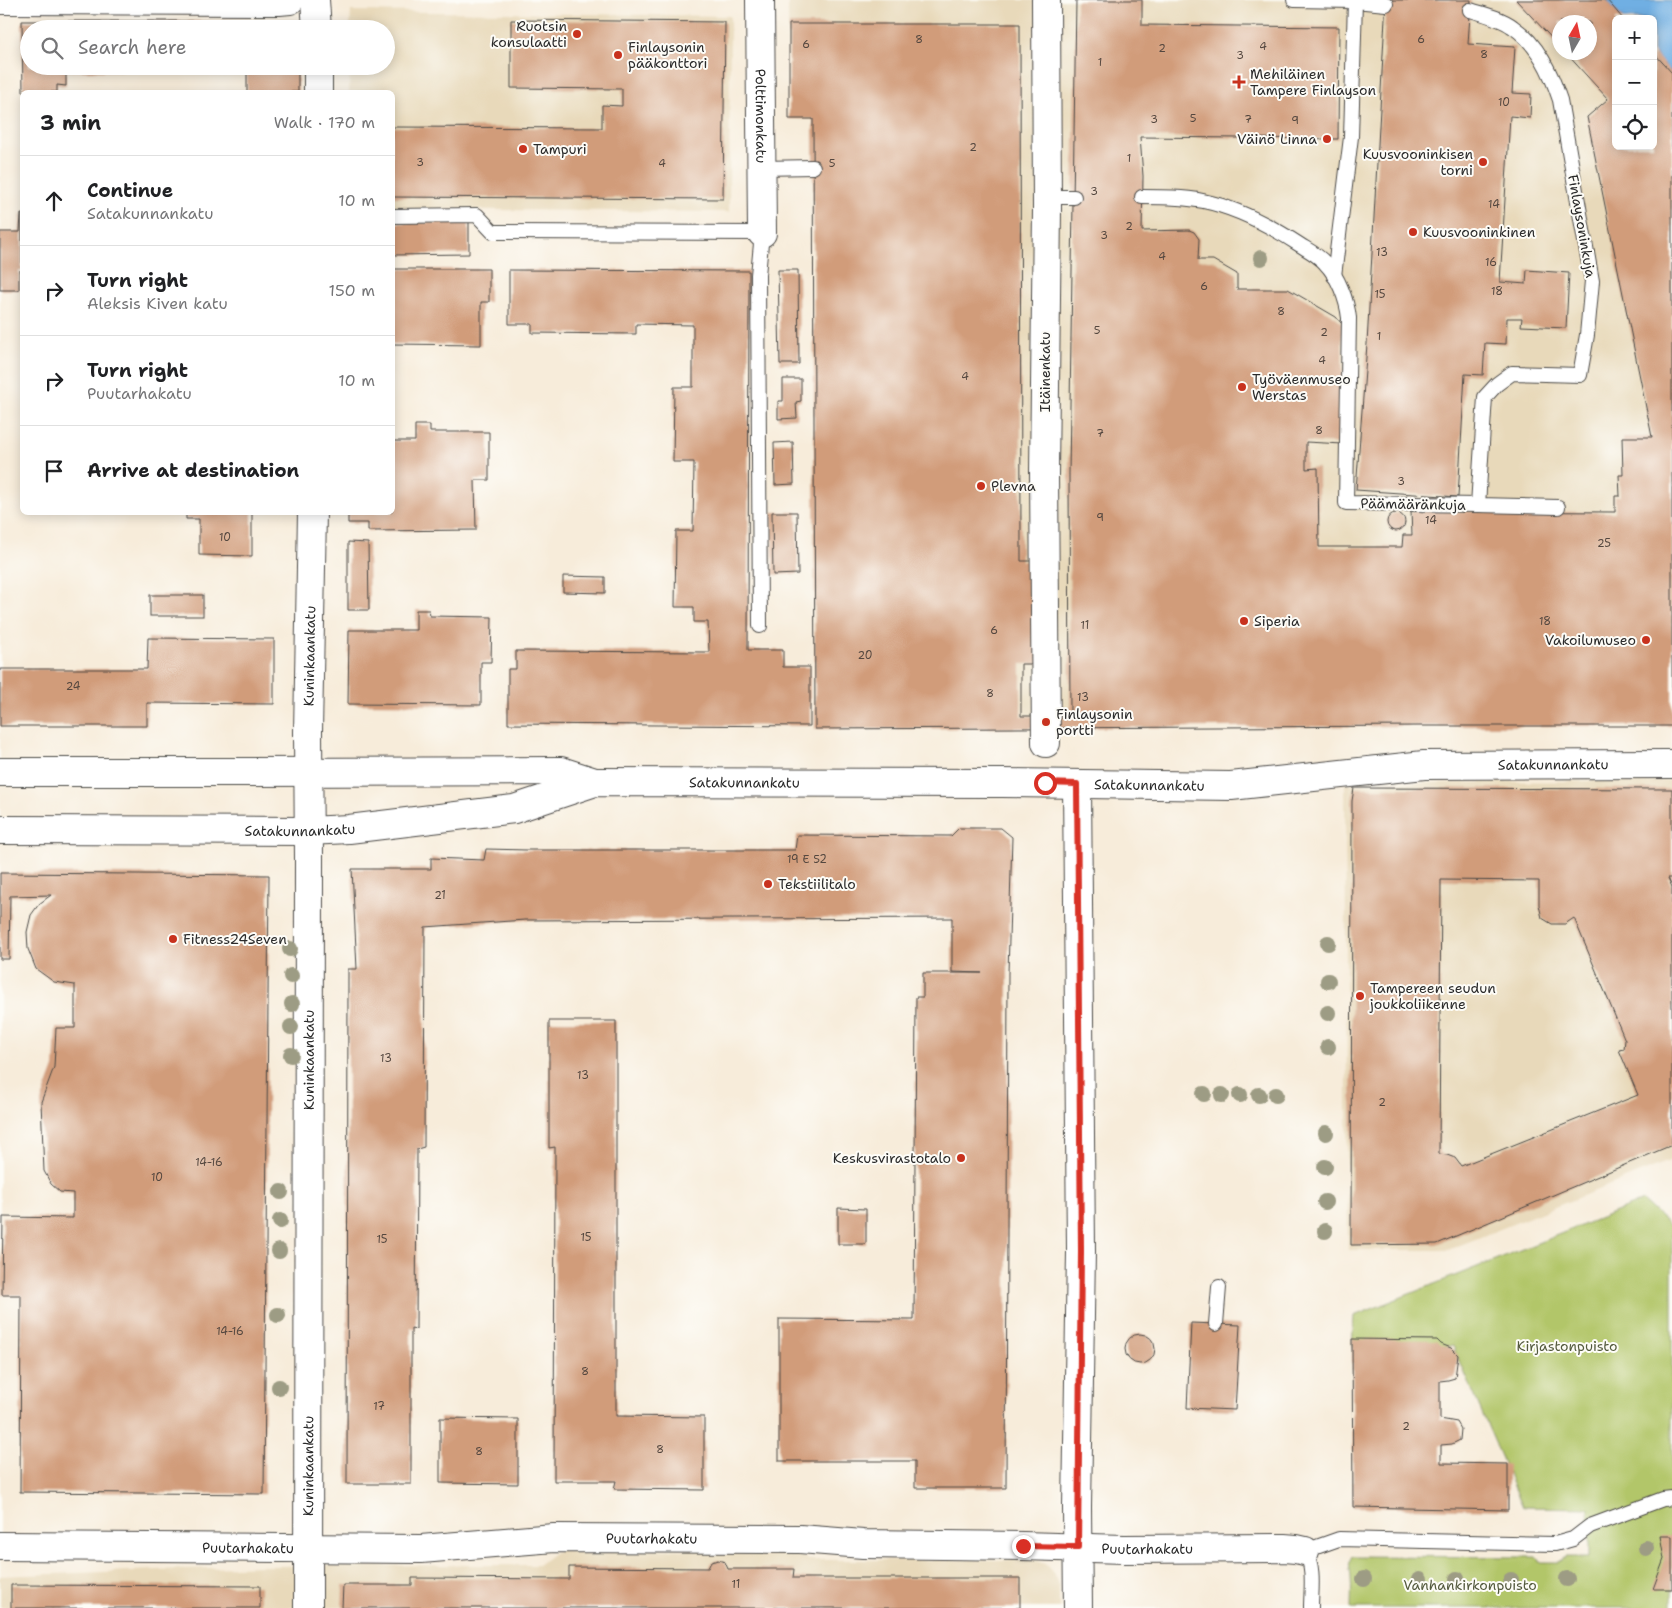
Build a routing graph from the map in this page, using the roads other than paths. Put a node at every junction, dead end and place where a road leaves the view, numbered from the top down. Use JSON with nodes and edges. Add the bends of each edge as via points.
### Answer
{"nodes":[{"id":1,"x":0,"y":0,"type":"edge"},
{"id":2,"x":290,"y":0,"type":"edge"},
{"id":3,"x":315,"y":0,"type":"edge"},
{"id":4,"x":760,"y":0,"type":"edge"},
{"id":5,"x":1046,"y":0,"type":"edge"},
{"id":6,"x":1294,"y":0,"type":"edge"},
{"id":7,"x":1355,"y":1,"type":"edge"},
{"id":8,"x":1386,"y":4,"type":"dead end"},
{"id":9,"x":1470,"y":10,"type":"dead end"},
{"id":10,"x":316,"y":20,"type":"edge"},
{"id":11,"x":318,"y":75,"type":"edge"},
{"id":12,"x":318,"y":90,"type":"edge"},
{"id":13,"x":813,"y":167,"type":"dead end"},
{"id":14,"x":762,"y":168,"type":"junction"},
{"id":15,"x":1046,"y":197,"type":"junction"},
{"id":16,"x":1074,"y":197,"type":"dead end"},
{"id":17,"x":1142,"y":197,"type":"dead end"},
{"id":18,"x":395,"y":216,"type":"edge"},
{"id":19,"x":762,"y":232,"type":"junction"},
{"id":20,"x":1334,"y":276,"type":"junction"},
{"id":21,"x":1478,"y":505,"type":"junction"},
{"id":22,"x":1558,"y":507,"type":"dead end"},
{"id":23,"x":312,"y":515,"type":"edge"},
{"id":24,"x":760,"y":626,"type":"dead end"},
{"id":25,"x":1046,"y":743,"type":"dead end"},
{"id":26,"x":1672,"y":764,"type":"edge"},
{"id":27,"x":0,"y":772,"type":"edge"},
{"id":28,"x":308,"y":772,"type":"junction"},
{"id":29,"x":595,"y":782,"type":"junction"},
{"id":30,"x":1077,"y":784,"type":"junction"},
{"id":31,"x":0,"y":830,"type":"edge"},
{"id":32,"x":308,"y":831,"type":"junction"},
{"id":33,"x":1219,"y":1288,"type":"dead end"},
{"id":34,"x":1216,"y":1324,"type":"dead end"},
{"id":35,"x":1672,"y":1498,"type":"edge"},
{"id":36,"x":0,"y":1546,"type":"edge"},
{"id":37,"x":1078,"y":1547,"type":"junction"},
{"id":38,"x":308,"y":1549,"type":"junction"},
{"id":39,"x":1305,"y":1551,"type":"junction"},
{"id":40,"x":308,"y":1608,"type":"edge"},
{"id":41,"x":1078,"y":1608,"type":"edge"},
{"id":42,"x":1311,"y":1608,"type":"edge"}],
"edges":[{"from":1,"to":2,"type":"street"},
{"from":3,"to":10,"type":"street"},
{"from":4,"to":14,"type":"street","name":"Polttimonkatu"},
{"from":5,"to":15,"type":"street","name":"Itäinenkatu"},
{"from":6,"to":7,"type":"lane"},
{"from":7,"to":8,"type":"lane"},
{"from":7,"to":20,"type":"lane","via":[[1351,137]]},
{"from":9,"to":21,"type":"lane","name":"Finlaysoninkuja","via":[[1513,26],[1540,55],[1552,76],[1560,100],[1592,281],[1580,375],[1512,373],[1485,397]]},
{"from":11,"to":12,"type":"street"},
{"from":13,"to":14,"type":"lane"},
{"from":14,"to":19,"type":"street","name":"Polttimonkatu"},
{"from":15,"to":16,"type":"lane"},
{"from":15,"to":25,"type":"street","name":"Itäinenkatu"},
{"from":17,"to":20,"type":"lane","via":[[1205,201],[1240,213],[1312,253]]},
{"from":18,"to":19,"type":"lane","via":[[477,215],[493,232]]},
{"from":19,"to":24,"type":"lane","via":[[758,275]]},
{"from":20,"to":21,"type":"lane","name":"Päämääränkuja","via":[[1348,310],[1349,325],[1346,503]]},
{"from":21,"to":22,"type":"lane"},
{"from":23,"to":28,"type":"street","name":"Kuninkaankatu"},
{"from":26,"to":30,"type":"street","name":"Satakunnankatu","via":[[1424,765],[1231,786]]},
{"from":27,"to":28,"type":"street","name":"Satakunnankatu"},
{"from":28,"to":29,"type":"street","name":"Satakunnankatu","via":[[561,771]]},
{"from":28,"to":32,"type":"street","name":"Kuninkaankatu"},
{"from":29,"to":30,"type":"street","name":"Satakunnankatu"},
{"from":29,"to":32,"type":"street","name":"Satakunnankatu","via":[[514,809]]},
{"from":30,"to":37,"type":"street","via":[[1081,1241]]},
{"from":31,"to":32,"type":"street","name":"Satakunnankatu"},
{"from":32,"to":38,"type":"street","name":"Kuninkaankatu"},
{"from":33,"to":34,"type":"lane"},
{"from":35,"to":39,"type":"lane","via":[[1590,1526],[1573,1539],[1555,1544],[1339,1539]]},
{"from":36,"to":38,"type":"street","name":"Puutarhakatu"},
{"from":37,"to":38,"type":"street","name":"Puutarhakatu","via":[[863,1544],[800,1539],[554,1538],[421,1549]]},
{"from":37,"to":39,"type":"street","name":"Puutarhakatu","via":[[1284,1548]]},
{"from":37,"to":41,"type":"street"},
{"from":38,"to":40,"type":"street","name":"Kuninkaankatu"},
{"from":39,"to":42,"type":"lane","via":[[1311,1567]]}]}
